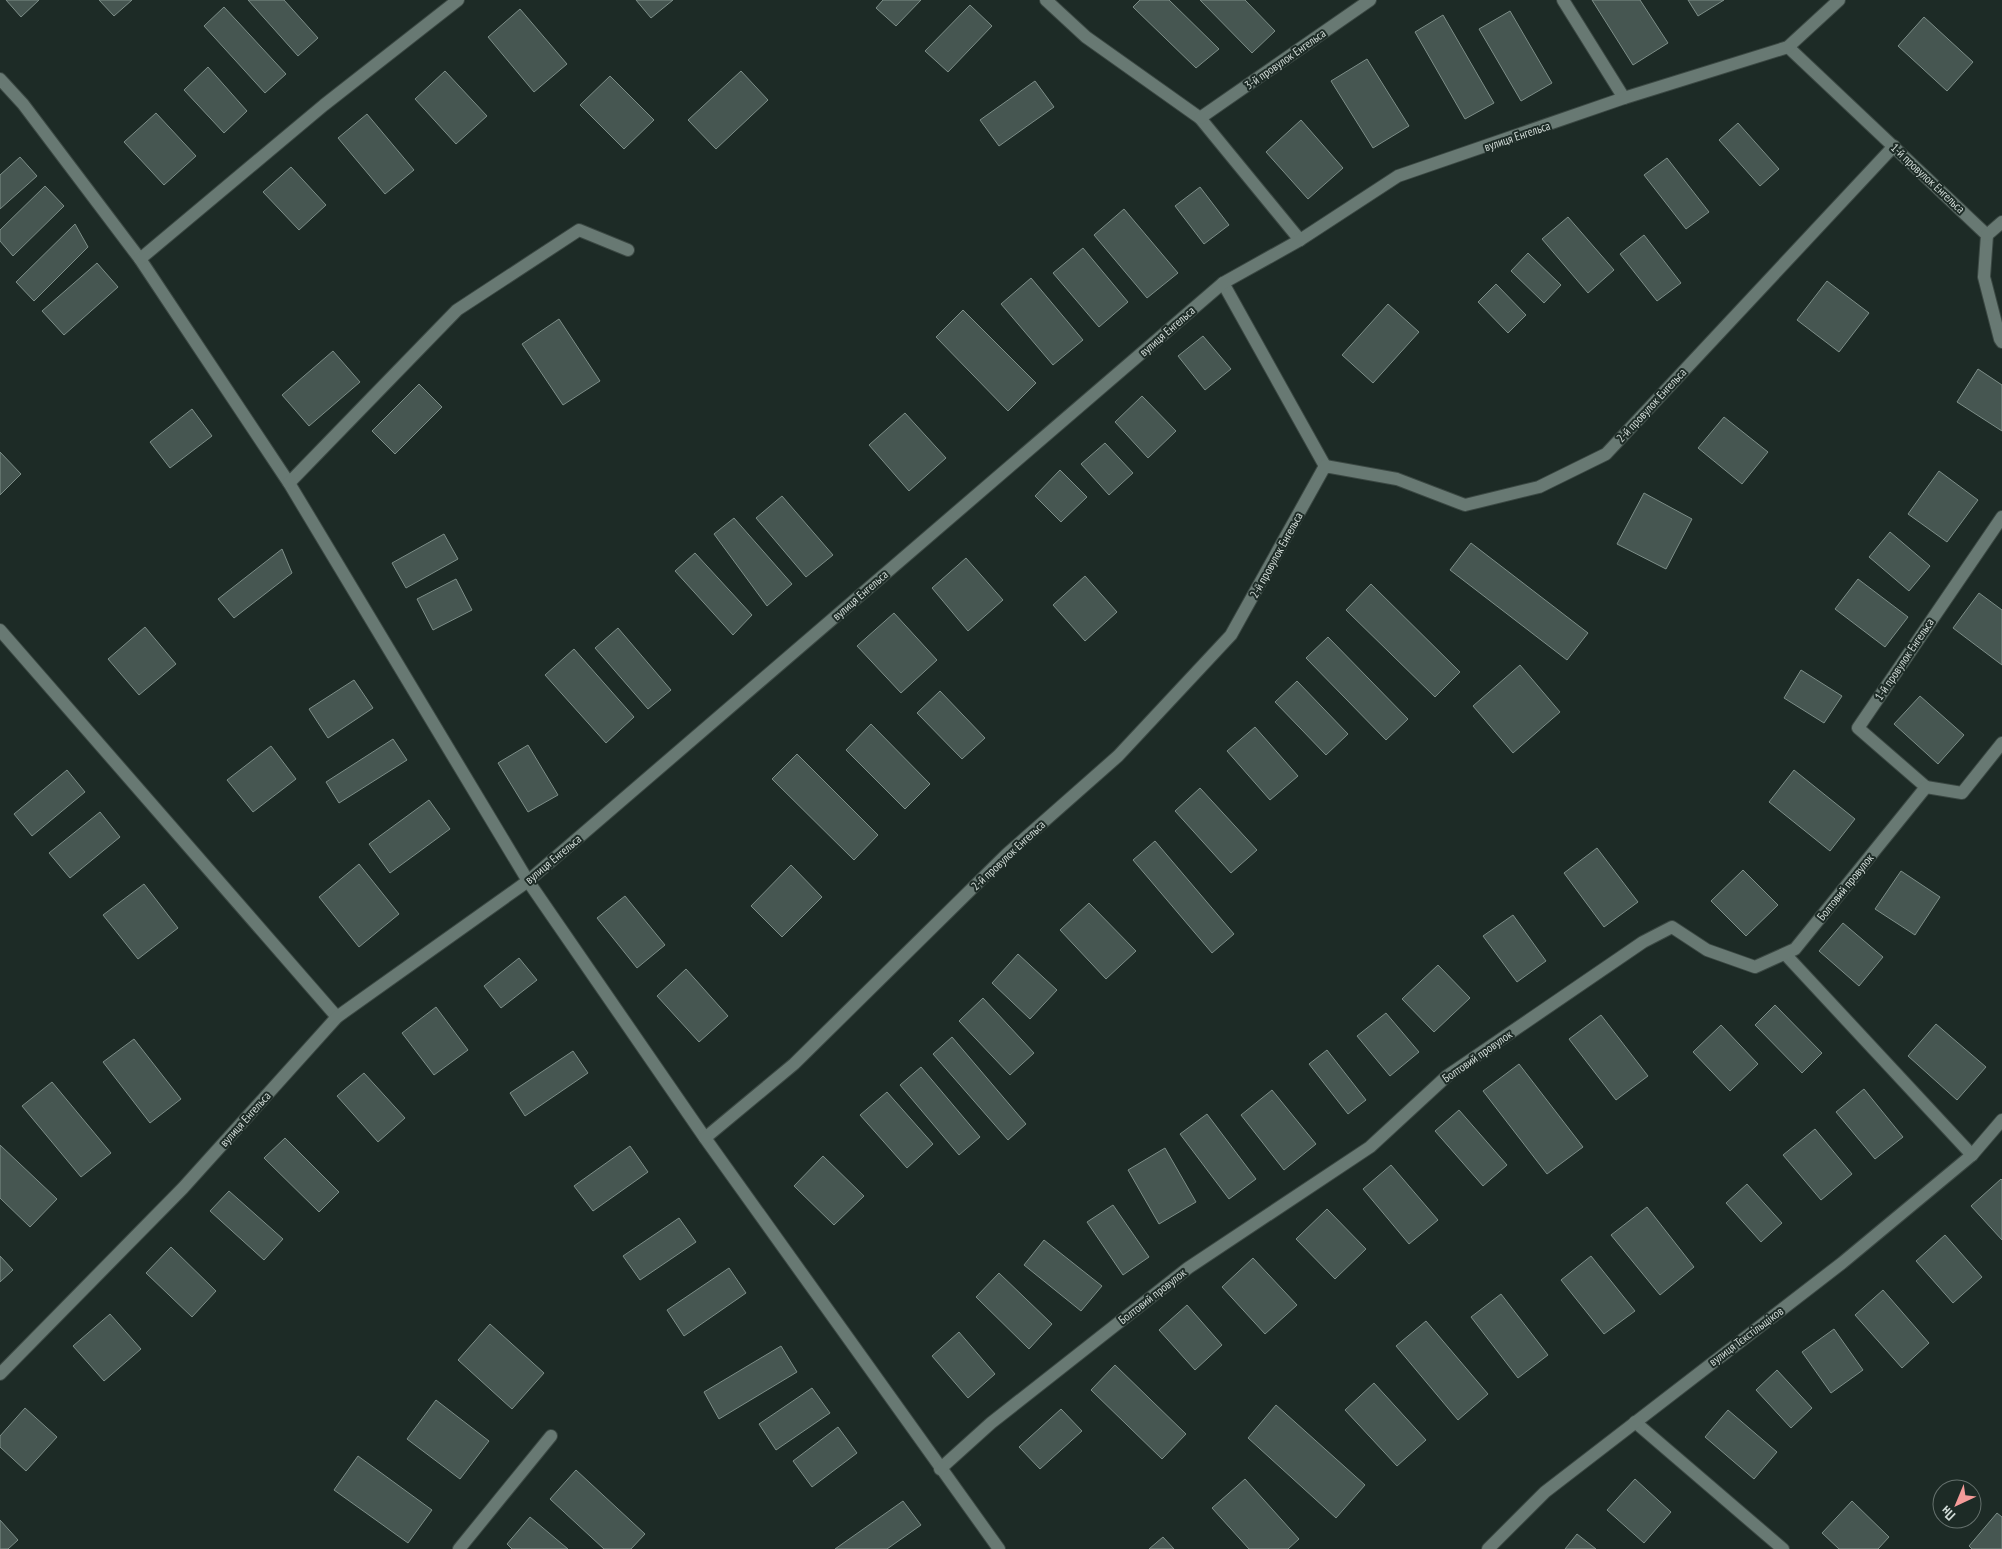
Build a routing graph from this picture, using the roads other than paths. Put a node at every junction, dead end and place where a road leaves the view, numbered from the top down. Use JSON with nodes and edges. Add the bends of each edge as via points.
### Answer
{"nodes":[{"id":1,"x":458,"y":0,"type":"edge"},
{"id":2,"x":1046,"y":0,"type":"edge"},
{"id":3,"x":1370,"y":0,"type":"edge"},
{"id":4,"x":1563,"y":0,"type":"edge"},
{"id":5,"x":1839,"y":0,"type":"edge"},
{"id":6,"x":1788,"y":47,"type":"junction"},
{"id":7,"x":0,"y":79,"type":"edge"},
{"id":8,"x":1624,"y":98,"type":"junction"},
{"id":9,"x":1200,"y":118,"type":"junction"},
{"id":10,"x":1894,"y":146,"type":"junction"},
{"id":11,"x":2002,"y":222,"type":"edge"},
{"id":12,"x":1987,"y":235,"type":"junction"},
{"id":13,"x":1300,"y":240,"type":"junction"},
{"id":14,"x":628,"y":250,"type":"dead end"},
{"id":15,"x":140,"y":259,"type":"junction"},
{"id":16,"x":1223,"y":283,"type":"junction"},
{"id":17,"x":2002,"y":342,"type":"edge"},
{"id":18,"x":1325,"y":466,"type":"junction"},
{"id":19,"x":289,"y":483,"type":"junction"},
{"id":20,"x":2002,"y":517,"type":"edge"},
{"id":21,"x":0,"y":630,"type":"edge"},
{"id":22,"x":2002,"y":743,"type":"edge"},
{"id":23,"x":1926,"y":788,"type":"junction"},
{"id":24,"x":528,"y":881,"type":"junction"},
{"id":25,"x":1785,"y":954,"type":"junction"},
{"id":26,"x":337,"y":1018,"type":"junction"},
{"id":27,"x":2002,"y":1120,"type":"edge"},
{"id":28,"x":705,"y":1138,"type":"junction"},
{"id":29,"x":1972,"y":1156,"type":"junction"},
{"id":30,"x":0,"y":1374,"type":"edge"},
{"id":31,"x":1635,"y":1422,"type":"junction"},
{"id":32,"x":552,"y":1436,"type":"dead end"},
{"id":33,"x":940,"y":1468,"type":"junction"},
{"id":34,"x":459,"y":1549,"type":"edge"},
{"id":35,"x":999,"y":1549,"type":"edge"},
{"id":36,"x":1488,"y":1549,"type":"edge"},
{"id":37,"x":1783,"y":1549,"type":"edge"}],
"edges":[{"from":1,"to":15,"type":"street","via":[[324,105]]},
{"from":2,"to":9,"type":"street","via":[[1086,37]]},
{"from":3,"to":9,"type":"street","name":"3-й провулок Енгельса"},
{"from":4,"to":8,"type":"street"},
{"from":5,"to":6,"type":"street","name":"вулиця Енгельса"},
{"from":6,"to":8,"type":"street","name":"вулиця Енгельса"},
{"from":6,"to":10,"type":"street","name":"1-й провулок Енгельса"},
{"from":7,"to":15,"type":"street","via":[[23,104]]},
{"from":8,"to":13,"type":"street","name":"вулиця Енгельса","via":[[1398,176]]},
{"from":9,"to":13,"type":"street"},
{"from":10,"to":12,"type":"street","name":"1-й провулок Енгельса"},
{"from":10,"to":18,"type":"street","name":"2-й провулок Енгельса","via":[[1606,454],[1539,487],[1465,505],[1398,479]]},
{"from":11,"to":12,"type":"street"},
{"from":12,"to":17,"type":"street","via":[[1984,277]]},
{"from":13,"to":16,"type":"street","name":"вулиця Енгельса"},
{"from":14,"to":19,"type":"street","via":[[579,230],[457,310]]},
{"from":15,"to":19,"type":"street"},
{"from":16,"to":18,"type":"street"},
{"from":16,"to":24,"type":"street","name":"вулиця Енгельса"},
{"from":18,"to":28,"type":"street","name":"2-й провулок Енгельса","via":[[1231,635],[1118,756],[1007,854],[794,1064]]},
{"from":19,"to":24,"type":"street"},
{"from":20,"to":23,"type":"street","name":"1-й провулок Енгельса","via":[[1858,728]]},
{"from":21,"to":26,"type":"street"},
{"from":22,"to":23,"type":"street","via":[[1962,793]]},
{"from":23,"to":25,"type":"street","name":"Болтовий провулок","via":[[1795,949]]},
{"from":24,"to":26,"type":"street","name":"вулиця Енгельса"},
{"from":24,"to":28,"type":"street"},
{"from":25,"to":29,"type":"street"},
{"from":25,"to":33,"type":"street","name":"Болтовий провулок","via":[[1755,967],[1707,950],[1672,927],[1643,942],[1448,1076],[1370,1147],[1188,1268],[991,1423]]},
{"from":26,"to":30,"type":"street","name":"вулиця Енгельса","via":[[183,1188]]},
{"from":27,"to":29,"type":"street","name":"вулиця Тєкстільщіков"},
{"from":28,"to":33,"type":"street"},
{"from":29,"to":31,"type":"street","name":"вулиця Тєкстільщіков","via":[[1842,1263]]},
{"from":31,"to":36,"type":"street","name":"вулиця Тєкстільщіков","via":[[1545,1492]]},
{"from":31,"to":37,"type":"street"},
{"from":32,"to":34,"type":"street"},
{"from":33,"to":35,"type":"street"}]}
